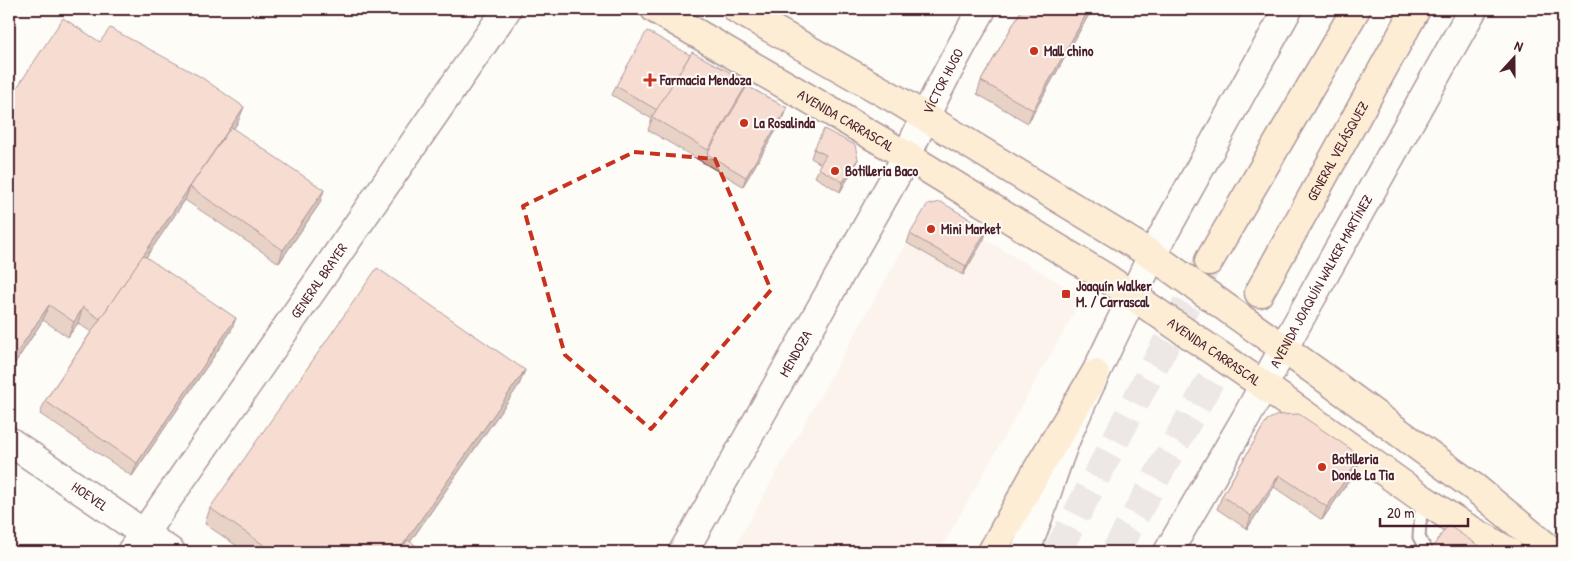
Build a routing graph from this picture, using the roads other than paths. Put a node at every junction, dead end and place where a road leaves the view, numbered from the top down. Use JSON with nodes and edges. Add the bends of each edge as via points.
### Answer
{"nodes":[{"id":1,"x":507,"y":9,"type":"edge"},
{"id":2,"x":655,"y":9,"type":"edge"},
{"id":3,"x":736,"y":9,"type":"edge"},
{"id":4,"x":982,"y":9,"type":"edge"},
{"id":5,"x":1288,"y":9,"type":"edge"},
{"id":6,"x":1356,"y":9,"type":"edge"},
{"id":7,"x":1416,"y":9,"type":"edge"},
{"id":8,"x":1473,"y":9,"type":"edge"},
{"id":9,"x":924,"y":116,"type":"junction"},
{"id":10,"x":908,"y":156,"type":"junction"},
{"id":11,"x":1152,"y":255,"type":"junction"},
{"id":12,"x":1209,"y":261,"type":"tunnel mouth"},
{"id":13,"x":1259,"y":293,"type":"tunnel mouth"},
{"id":14,"x":1134,"y":296,"type":"junction"},
{"id":15,"x":1283,"y":348,"type":"junction"},
{"id":16,"x":1095,"y":374,"type":"junction"},
{"id":17,"x":1264,"y":385,"type":"junction"},
{"id":18,"x":9,"y":441,"type":"edge"},
{"id":19,"x":1423,"y":499,"type":"junction"},
{"id":20,"x":138,"y":543,"type":"edge"},
{"id":21,"x":171,"y":552,"type":"edge"},
{"id":22,"x":683,"y":552,"type":"edge"},
{"id":23,"x":992,"y":552,"type":"edge"},
{"id":24,"x":1024,"y":552,"type":"edge"},
{"id":25,"x":1168,"y":552,"type":"edge"},
{"id":26,"x":1427,"y":552,"type":"edge"},
{"id":27,"x":1509,"y":552,"type":"edge"},
{"id":28,"x":1553,"y":552,"type":"edge"}],
"edges":[{"from":1,"to":20,"type":"street","name":"GENERAL BRAYER"},
{"from":2,"to":10,"type":"main road","name":"AVENIDA CARRASCAL"},
{"from":3,"to":9,"type":"main road"},
{"from":4,"to":9,"type":"street","name":"VÍCTOR HUGO"},
{"from":5,"to":11,"type":"street"},
{"from":6,"to":12,"type":"main road"},
{"from":7,"to":13,"type":"main road","name":"GENERAL VELÁSQUEZ"},
{"from":8,"to":15,"type":"street","name":"AVENIDA JOAQUÍN WALKER MARTÍNEZ"},
{"from":9,"to":10,"type":"street","name":"VÍCTOR HUGO"},
{"from":9,"to":11,"type":"main road"},
{"from":10,"to":14,"type":"main road","name":"AVENIDA CARRASCAL"},
{"from":10,"to":22,"type":"street","name":"MENDOZA"},
{"from":11,"to":14,"type":"street"},
{"from":11,"to":15,"type":"main road"},
{"from":14,"to":16,"type":"street"},
{"from":14,"to":17,"type":"main road","name":"AVENIDA CARRASCAL"},
{"from":15,"to":17,"type":"street","name":"AVENIDA JOAQUÍN WALKER MARTÍNEZ"},
{"from":15,"to":28,"type":"main road","via":[[1475,488]]},
{"from":16,"to":23,"type":"main road"},
{"from":16,"to":24,"type":"street","via":[[1067,436]]},
{"from":17,"to":19,"type":"main road","name":"AVENIDA CARRASCAL"},
{"from":17,"to":25,"type":"street","name":"AVENIDA JOAQUÍN WALKER MARTÍNEZ"},
{"from":18,"to":20,"type":"street","name":"HOEVEL"},
{"from":19,"to":26,"type":"lane","via":[[1419,537]]},
{"from":19,"to":27,"type":"main road","name":"AVENIDA CARRASCAL"},
{"from":20,"to":21,"type":"street","name":"HOEVEL"}]}
